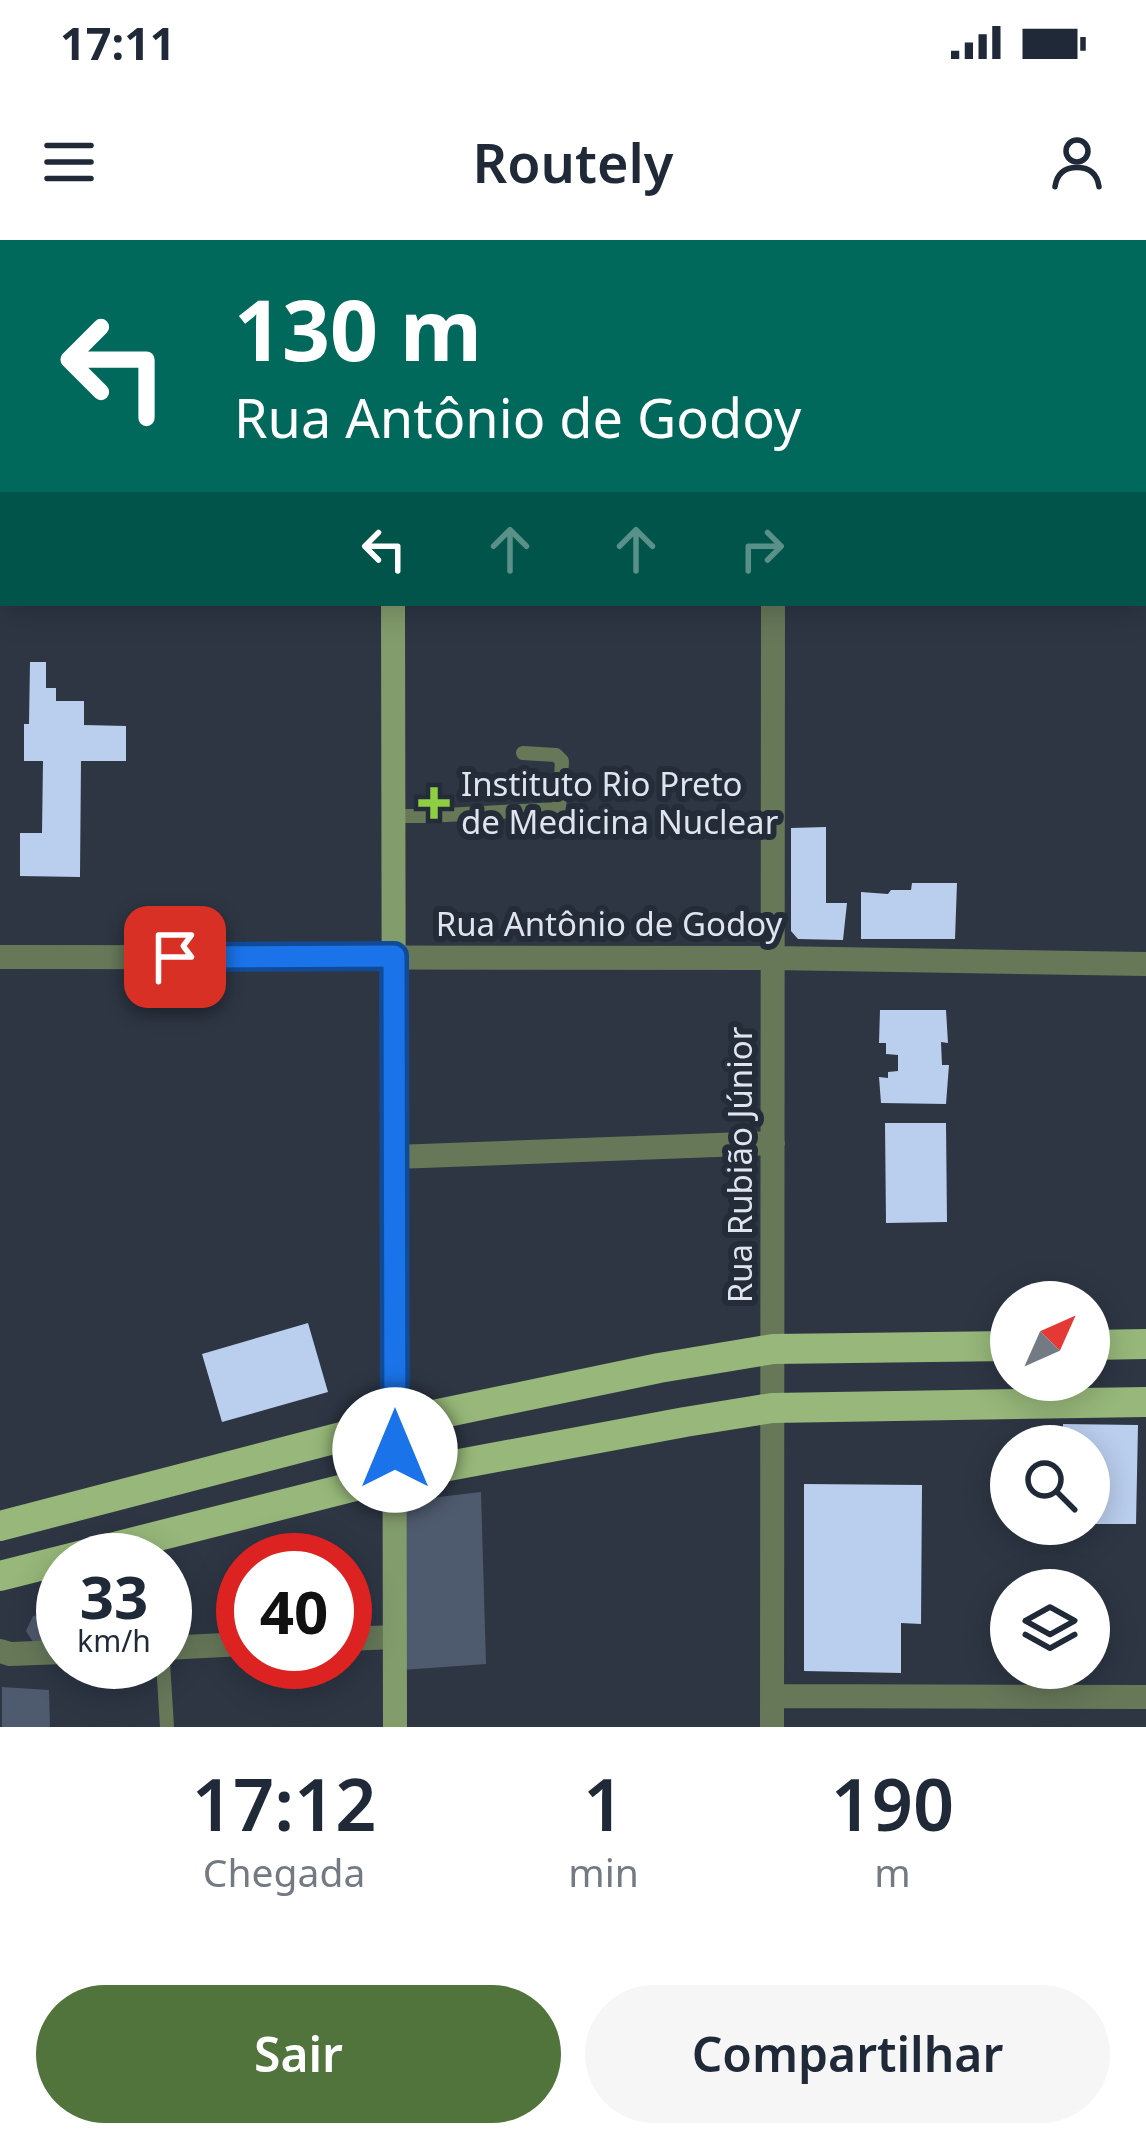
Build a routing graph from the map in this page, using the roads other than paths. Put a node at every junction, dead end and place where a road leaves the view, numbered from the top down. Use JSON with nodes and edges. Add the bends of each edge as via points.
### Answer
{"nodes":[{"id":1,"x":393,"y":606,"type":"edge"},
{"id":2,"x":773,"y":606,"type":"edge"},
{"id":3,"x":523,"y":753,"type":"dead end"},
{"id":4,"x":393,"y":815,"type":"junction"},
{"id":5,"x":394,"y":956,"type":"junction"},
{"id":6,"x":0,"y":957,"type":"edge"},
{"id":7,"x":773,"y":958,"type":"junction"},
{"id":8,"x":1146,"y":964,"type":"edge"},
{"id":9,"x":772,"y":1143,"type":"junction"},
{"id":10,"x":394,"y":1157,"type":"junction"},
{"id":11,"x":1146,"y":1344,"type":"edge"},
{"id":12,"x":1110,"y":1345,"type":"edge"},
{"id":13,"x":990,"y":1346,"type":"edge"},
{"id":14,"x":773,"y":1349,"type":"junction"},
{"id":15,"x":1146,"y":1402,"type":"edge"},
{"id":16,"x":772,"y":1408,"type":"junction"},
{"id":17,"x":395,"y":1423,"type":"junction"},
{"id":18,"x":395,"y":1476,"type":"junction"},
{"id":19,"x":0,"y":1526,"type":"edge"},
{"id":20,"x":0,"y":1576,"type":"edge"},
{"id":21,"x":395,"y":1637,"type":"junction"},
{"id":22,"x":372,"y":1638,"type":"edge"},
{"id":23,"x":0,"y":1652,"type":"edge"},
{"id":24,"x":36,"y":1653,"type":"edge"},
{"id":25,"x":165,"y":1689,"type":"edge"},
{"id":26,"x":772,"y":1696,"type":"junction"},
{"id":27,"x":1146,"y":1697,"type":"edge"},
{"id":28,"x":167,"y":1727,"type":"edge"},
{"id":29,"x":394,"y":1727,"type":"edge"},
{"id":30,"x":772,"y":1727,"type":"edge"}],
"edges":[{"from":1,"to":4,"type":"street"},
{"from":2,"to":7,"type":"street","name":"Rua Rubião Júnior"},
{"from":3,"to":4,"type":"lane","via":[[562,760],[559,809]]},
{"from":4,"to":5,"type":"street"},
{"from":5,"to":6,"type":"street","name":"Rua Antônio de Godoy"},
{"from":5,"to":7,"type":"street","name":"Rua Antônio de Godoy"},
{"from":5,"to":10,"type":"street"},
{"from":7,"to":8,"type":"street","name":"Rua Antônio de Godoy"},
{"from":7,"to":9,"type":"street","name":"Rua Rubião Júnior"},
{"from":9,"to":10,"type":"street"},
{"from":9,"to":14,"type":"street","name":"Rua Rubião Júnior"},
{"from":10,"to":17,"type":"street"},
{"from":11,"to":12,"type":"main road"},
{"from":13,"to":14,"type":"main road"},
{"from":14,"to":16,"type":"street","name":"Rua Rubião Júnior"},
{"from":14,"to":17,"type":"main road"},
{"from":15,"to":16,"type":"main road"},
{"from":16,"to":18,"type":"main road"},
{"from":16,"to":26,"type":"street","name":"Rua Rubião Júnior"},
{"from":17,"to":18,"type":"street"},
{"from":17,"to":19,"type":"main road"},
{"from":18,"to":20,"type":"main road"},
{"from":18,"to":21,"type":"street"},
{"from":21,"to":22,"type":"street"},
{"from":21,"to":29,"type":"street"},
{"from":23,"to":24,"type":"street"},
{"from":25,"to":28,"type":"lane"},
{"from":26,"to":27,"type":"street"},
{"from":26,"to":30,"type":"street","name":"Rua Rubião Júnior"}]}
